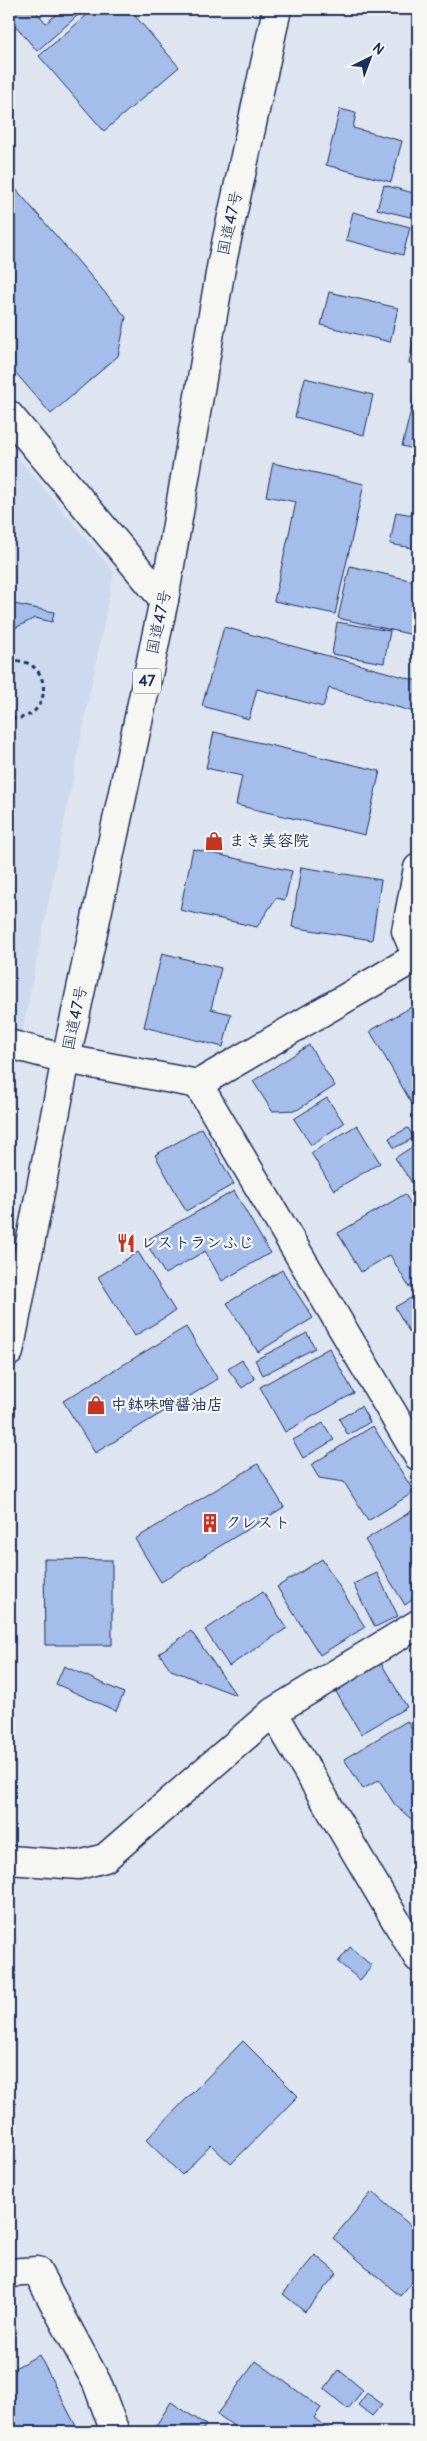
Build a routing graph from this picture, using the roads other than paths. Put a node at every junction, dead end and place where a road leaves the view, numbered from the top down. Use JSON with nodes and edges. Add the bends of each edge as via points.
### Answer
{"nodes":[{"id":1,"x":277,"y":9,"type":"edge"},
{"id":2,"x":9,"y":415,"type":"edge"},
{"id":3,"x":164,"y":600,"type":"junction"},
{"id":4,"x":418,"y":868,"type":"edge"},
{"id":5,"x":418,"y":957,"type":"edge"},
{"id":6,"x":9,"y":1044,"type":"edge"},
{"id":7,"x":66,"y":1059,"type":"junction"},
{"id":8,"x":198,"y":1084,"type":"junction"},
{"id":9,"x":9,"y":1352,"type":"edge"},
{"id":10,"x":418,"y":1456,"type":"edge"},
{"id":11,"x":418,"y":1624,"type":"edge"},
{"id":12,"x":273,"y":1712,"type":"junction"},
{"id":13,"x":9,"y":1860,"type":"edge"},
{"id":14,"x":418,"y":1958,"type":"edge"},
{"id":15,"x":9,"y":2273,"type":"edge"},
{"id":16,"x":115,"y":2432,"type":"edge"}],
"edges":[{"from":1,"to":3,"type":"main road","name":"国道47号","number":"47","via":[[222,262]]},
{"from":2,"to":3,"type":"main road"},
{"from":3,"to":7,"type":"main road","name":"国道47号","number":"47"},
{"from":4,"to":5,"type":"main road","via":[[406,931]]},
{"from":5,"to":8,"type":"main road"},
{"from":6,"to":7,"type":"main road"},
{"from":7,"to":8,"type":"main road"},
{"from":7,"to":9,"type":"main road","name":"国道47号","number":"47"},
{"from":8,"to":10,"type":"main road"},
{"from":11,"to":12,"type":"main road"},
{"from":12,"to":13,"type":"main road","via":[[105,1858],[79,1865]]},
{"from":12,"to":14,"type":"main road"},
{"from":15,"to":16,"type":"main road","via":[[37,2272],[97,2383]]}]}
